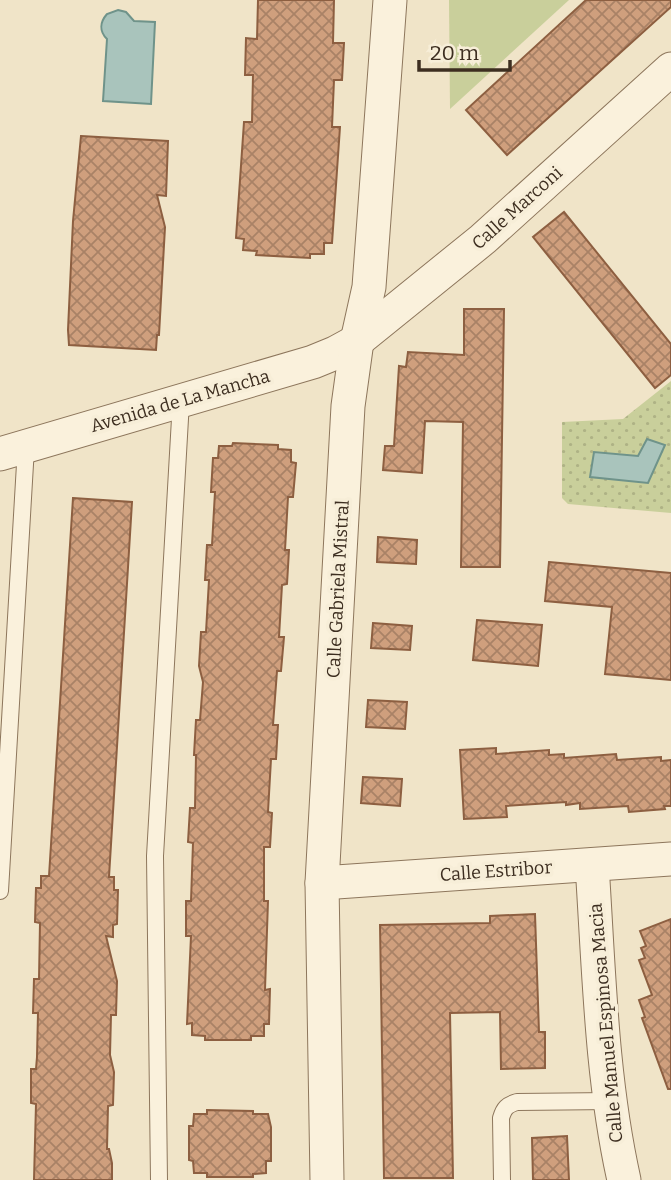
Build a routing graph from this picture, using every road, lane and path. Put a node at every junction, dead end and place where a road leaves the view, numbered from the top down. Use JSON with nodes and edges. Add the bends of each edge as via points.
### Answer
{"nodes":[{"id":1,"x":390,"y":0,"type":"edge"},
{"id":2,"x":671,"y":69,"type":"edge"},
{"id":3,"x":357,"y":341,"type":"junction"},
{"id":4,"x":181,"y":401,"type":"junction"},
{"id":5,"x":13,"y":451,"type":"edge"},
{"id":6,"x":671,"y":859,"type":"edge"},
{"id":7,"x":592,"y":865,"type":"junction"},
{"id":8,"x":322,"y":883,"type":"junction"},
{"id":9,"x":0,"y":891,"type":"edge"},
{"id":10,"x":611,"y":1101,"type":"junction"},
{"id":11,"x":159,"y":1180,"type":"edge"},
{"id":12,"x":327,"y":1180,"type":"edge"},
{"id":13,"x":502,"y":1180,"type":"edge"},
{"id":14,"x":624,"y":1180,"type":"edge"}],
"edges":[{"from":1,"to":3,"type":"street","name":"Calle Gabriela Mistral","via":[[369,287]]},
{"from":2,"to":3,"type":"street","name":"Calle Marconi","via":[[483,239]]},
{"from":3,"to":4,"type":"street","name":"Avenida de La Mancha","via":[[313,362]]},
{"from":3,"to":8,"type":"street","name":"Calle Gabriela Mistral","via":[[346,444]]},
{"from":4,"to":5,"type":"street","name":"Avenida de La Mancha"},
{"from":4,"to":11,"type":"lane","via":[[155,856]]},
{"from":5,"to":9,"type":"lane"},
{"from":6,"to":7,"type":"street","name":"Calle Estribor"},
{"from":7,"to":8,"type":"street","name":"Calle Estribor"},
{"from":7,"to":10,"type":"street","name":"Calle Manuel Espinosa Macia"},
{"from":8,"to":12,"type":"street","name":"Calle Gabriela Mistral"},
{"from":10,"to":13,"type":"lane","via":[[509,1104],[501,1118]]},
{"from":10,"to":14,"type":"street","name":"Calle Manuel Espinosa Macia"}]}
